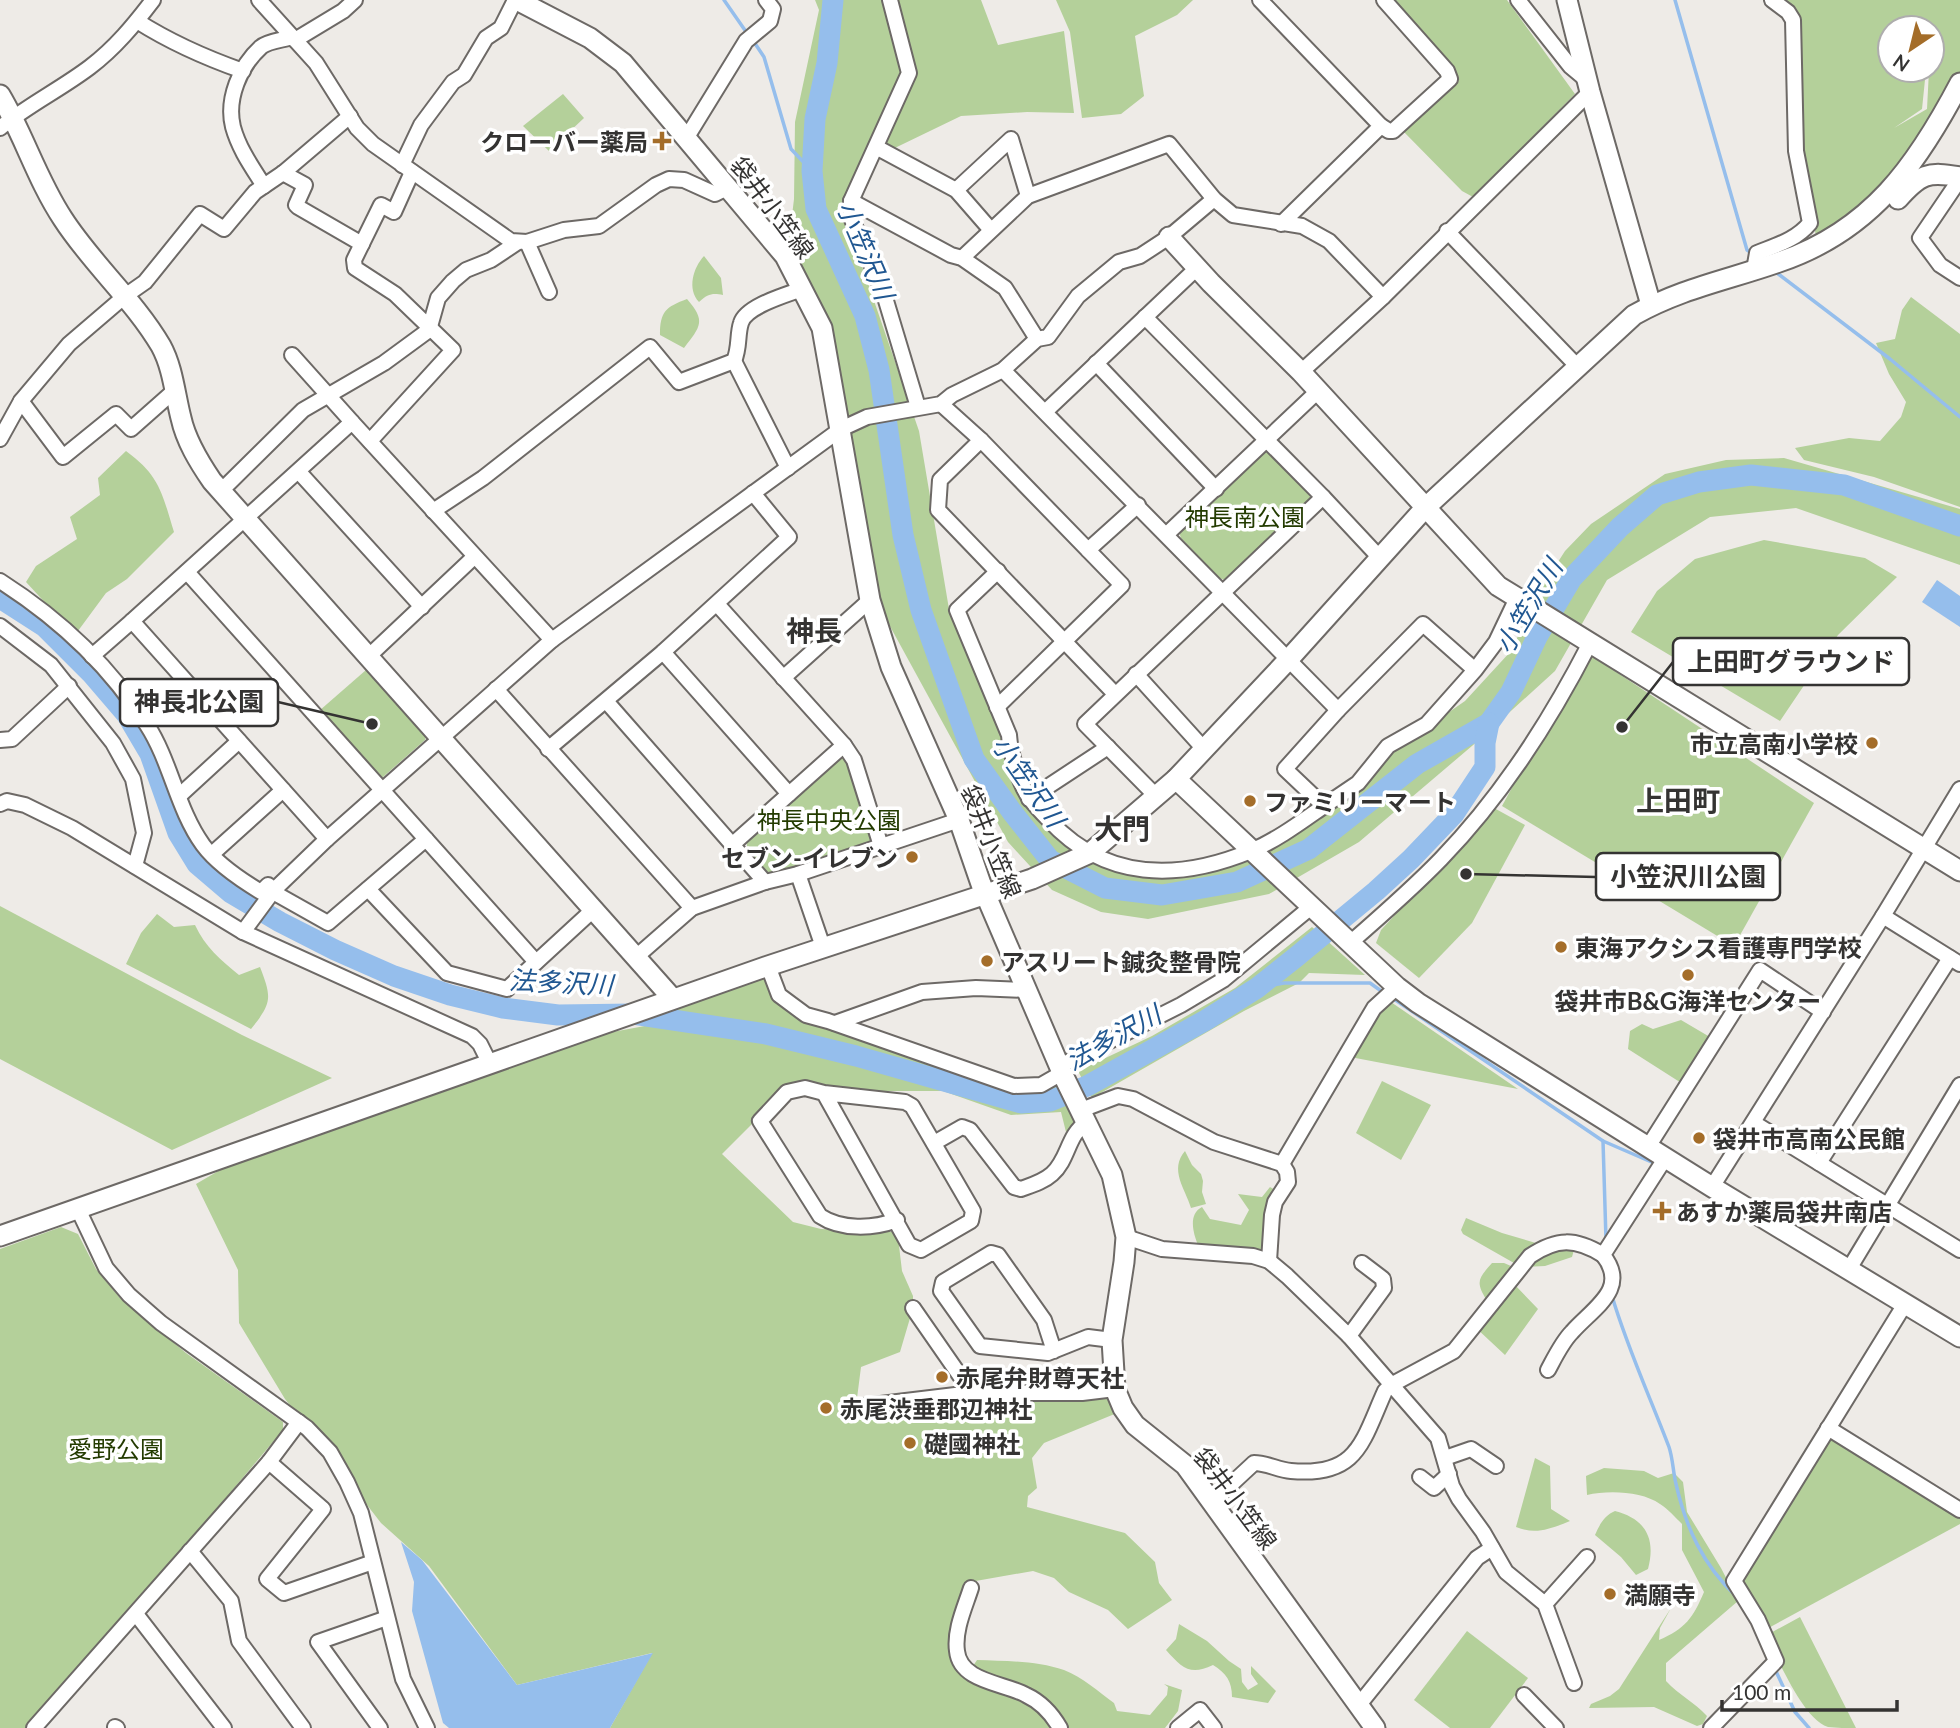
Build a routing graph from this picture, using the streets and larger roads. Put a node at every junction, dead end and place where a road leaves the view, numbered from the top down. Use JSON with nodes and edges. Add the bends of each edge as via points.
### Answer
{"nodes":[{"id":1,"x":153,"y":0,"type":"edge"},
{"id":2,"x":259,"y":0,"type":"edge"},
{"id":3,"x":355,"y":0,"type":"edge"},
{"id":4,"x":516,"y":0,"type":"edge"},
{"id":5,"x":766,"y":0,"type":"edge"},
{"id":6,"x":890,"y":0,"type":"edge"},
{"id":7,"x":1260,"y":0,"type":"edge"},
{"id":8,"x":1384,"y":0,"type":"edge"},
{"id":9,"x":1518,"y":0,"type":"edge"},
{"id":10,"x":1567,"y":0,"type":"edge"},
{"id":11,"x":1772,"y":0,"type":"edge"},
{"id":12,"x":542,"y":6,"type":"edge"},
{"id":13,"x":137,"y":21,"type":"junction"},
{"id":14,"x":294,"y":39,"type":"junction"},
{"id":15,"x":243,"y":71,"type":"junction"},
{"id":16,"x":1960,"y":83,"type":"edge"},
{"id":17,"x":1589,"y":86,"type":"junction"},
{"id":18,"x":0,"y":95,"type":"edge"},
{"id":19,"x":350,"y":116,"type":"junction"},
{"id":20,"x":7,"y":123,"type":"edge"},
{"id":21,"x":1381,"y":126,"type":"junction"},
{"id":22,"x":687,"y":137,"type":"junction"},
{"id":23,"x":876,"y":147,"type":"junction"},
{"id":24,"x":407,"y":169,"type":"junction"},
{"id":25,"x":283,"y":173,"type":"junction"},
{"id":26,"x":1960,"y":178,"type":"edge"},
{"id":27,"x":264,"y":186,"type":"junction"},
{"id":28,"x":729,"y":187,"type":"junction"},
{"id":29,"x":956,"y":190,"type":"junction"},
{"id":30,"x":1028,"y":195,"type":"junction"},
{"id":31,"x":1214,"y":199,"type":"junction"},
{"id":32,"x":851,"y":201,"type":"junction"},
{"id":33,"x":1857,"y":220,"type":"junction"},
{"id":34,"x":1281,"y":223,"type":"junction"},
{"id":35,"x":990,"y":229,"type":"junction"},
{"id":36,"x":1447,"y":232,"type":"junction"},
{"id":37,"x":1169,"y":237,"type":"junction"},
{"id":38,"x":523,"y":242,"type":"junction"},
{"id":39,"x":362,"y":244,"type":"junction"},
{"id":40,"x":962,"y":258,"type":"junction"},
{"id":41,"x":1197,"y":268,"type":"junction"},
{"id":42,"x":1754,"y":270,"type":"junction"},
{"id":43,"x":1960,"y":278,"type":"edge"},
{"id":44,"x":802,"y":289,"type":"junction"},
{"id":45,"x":549,"y":292,"type":"dead end"},
{"id":46,"x":125,"y":296,"type":"junction"},
{"id":47,"x":1383,"y":297,"type":"junction"},
{"id":48,"x":1651,"y":305,"type":"junction"},
{"id":49,"x":1145,"y":317,"type":"junction"},
{"id":50,"x":430,"y":326,"type":"junction"},
{"id":51,"x":1037,"y":339,"type":"junction"},
{"id":52,"x":292,"y":355,"type":"dead end"},
{"id":53,"x":734,"y":361,"type":"junction"},
{"id":54,"x":1096,"y":363,"type":"junction"},
{"id":55,"x":1577,"y":366,"type":"junction"},
{"id":56,"x":1003,"y":370,"type":"junction"},
{"id":57,"x":1301,"y":372,"type":"junction"},
{"id":58,"x":174,"y":391,"type":"junction"},
{"id":59,"x":1318,"y":391,"type":"junction"},
{"id":60,"x":328,"y":394,"type":"junction"},
{"id":61,"x":21,"y":401,"type":"junction"},
{"id":62,"x":941,"y":404,"type":"junction"},
{"id":63,"x":916,"y":407,"type":"junction"},
{"id":64,"x":1045,"y":411,"type":"junction"},
{"id":65,"x":352,"y":422,"type":"junction"},
{"id":66,"x":841,"y":429,"type":"junction"},
{"id":67,"x":0,"y":439,"type":"edge"},
{"id":68,"x":981,"y":440,"type":"junction"},
{"id":69,"x":1265,"y":441,"type":"junction"},
{"id":70,"x":370,"y":442,"type":"junction"},
{"id":71,"x":788,"y":468,"type":"junction"},
{"id":72,"x":299,"y":472,"type":"junction"},
{"id":73,"x":1216,"y":489,"type":"junction"},
{"id":74,"x":221,"y":491,"type":"junction"},
{"id":75,"x":753,"y":493,"type":"junction"},
{"id":76,"x":1323,"y":497,"type":"junction"},
{"id":77,"x":1138,"y":505,"type":"junction"},
{"id":78,"x":1424,"y":509,"type":"junction"},
{"id":79,"x":433,"y":511,"type":"junction"},
{"id":80,"x":246,"y":519,"type":"junction"},
{"id":81,"x":1167,"y":534,"type":"junction"},
{"id":82,"x":1088,"y":550,"type":"junction"},
{"id":83,"x":474,"y":557,"type":"junction"},
{"id":84,"x":1380,"y":558,"type":"junction"},
{"id":85,"x":998,"y":571,"type":"junction"},
{"id":86,"x":187,"y":572,"type":"junction"},
{"id":87,"x":0,"y":581,"type":"edge"},
{"id":88,"x":1223,"y":590,"type":"junction"},
{"id":89,"x":870,"y":600,"type":"junction"},
{"id":90,"x":1523,"y":602,"type":"junction"},
{"id":91,"x":717,"y":604,"type":"junction"},
{"id":92,"x":422,"y":607,"type":"junction"},
{"id":93,"x":132,"y":621,"type":"junction"},
{"id":94,"x":0,"y":626,"type":"edge"},
{"id":95,"x":552,"y":640,"type":"junction"},
{"id":96,"x":1065,"y":641,"type":"junction"},
{"id":97,"x":1587,"y":641,"type":"junction"},
{"id":98,"x":663,"y":652,"type":"junction"},
{"id":99,"x":92,"y":656,"type":"junction"},
{"id":100,"x":369,"y":656,"type":"junction"},
{"id":101,"x":1288,"y":660,"type":"junction"},
{"id":102,"x":1475,"y":670,"type":"junction"},
{"id":103,"x":1136,"y":674,"type":"junction"},
{"id":104,"x":783,"y":678,"type":"junction"},
{"id":105,"x":69,"y":686,"type":"junction"},
{"id":106,"x":496,"y":689,"type":"junction"},
{"id":107,"x":1115,"y":694,"type":"junction"},
{"id":108,"x":607,"y":701,"type":"junction"},
{"id":109,"x":997,"y":707,"type":"junction"},
{"id":110,"x":1338,"y":710,"type":"junction"},
{"id":111,"x":441,"y":738,"type":"junction"},
{"id":112,"x":0,"y":740,"type":"edge"},
{"id":113,"x":239,"y":741,"type":"junction"},
{"id":114,"x":844,"y":745,"type":"junction"},
{"id":115,"x":1108,"y":747,"type":"junction"},
{"id":116,"x":548,"y":749,"type":"junction"},
{"id":117,"x":1204,"y":749,"type":"junction"},
{"id":118,"x":1176,"y":779,"type":"junction"},
{"id":119,"x":1960,"y":789,"type":"edge"},
{"id":120,"x":283,"y":790,"type":"junction"},
{"id":121,"x":382,"y":791,"type":"junction"},
{"id":122,"x":789,"y":794,"type":"junction"},
{"id":123,"x":179,"y":796,"type":"junction"},
{"id":124,"x":1157,"y":797,"type":"junction"},
{"id":125,"x":1029,"y":799,"type":"junction"},
{"id":126,"x":0,"y":804,"type":"edge"},
{"id":127,"x":1324,"y":806,"type":"junction"},
{"id":128,"x":959,"y":820,"type":"junction"},
{"id":129,"x":327,"y":839,"type":"junction"},
{"id":130,"x":426,"y":839,"type":"junction"},
{"id":131,"x":733,"y":844,"type":"junction"},
{"id":132,"x":881,"y":846,"type":"junction"},
{"id":133,"x":1924,"y":849,"type":"junction"},
{"id":134,"x":1254,"y":852,"type":"junction"},
{"id":135,"x":212,"y":854,"type":"junction"},
{"id":136,"x":1088,"y":854,"type":"junction"},
{"id":137,"x":135,"y":866,"type":"junction"},
{"id":138,"x":1960,"y":871,"type":"edge"},
{"id":139,"x":798,"y":874,"type":"junction"},
{"id":140,"x":765,"y":882,"type":"junction"},
{"id":141,"x":368,"y":889,"type":"junction"},
{"id":142,"x":274,"y":890,"type":"junction"},
{"id":143,"x":986,"y":892,"type":"junction"},
{"id":144,"x":692,"y":908,"type":"junction"},
{"id":145,"x":593,"y":910,"type":"junction"},
{"id":146,"x":1315,"y":911,"type":"junction"},
{"id":147,"x":1883,"y":916,"type":"junction"},
{"id":148,"x":246,"y":928,"type":"junction"},
{"id":149,"x":1348,"y":941,"type":"junction"},
{"id":150,"x":823,"y":947,"type":"junction"},
{"id":151,"x":636,"y":957,"type":"junction"},
{"id":152,"x":1955,"y":961,"type":"edge"},
{"id":153,"x":536,"y":962,"type":"junction"},
{"id":154,"x":768,"y":966,"type":"junction"},
{"id":155,"x":1397,"y":987,"type":"junction"},
{"id":156,"x":1027,"y":990,"type":"junction"},
{"id":157,"x":673,"y":999,"type":"junction"},
{"id":158,"x":1823,"y":1012,"type":"junction"},
{"id":159,"x":835,"y":1023,"type":"junction"},
{"id":160,"x":490,"y":1064,"type":"junction"},
{"id":161,"x":1062,"y":1072,"type":"junction"},
{"id":162,"x":1960,"y":1086,"type":"edge"},
{"id":163,"x":824,"y":1093,"type":"junction"},
{"id":164,"x":1082,"y":1112,"type":"junction"},
{"id":165,"x":1754,"y":1123,"type":"junction"},
{"id":166,"x":934,"y":1143,"type":"junction"},
{"id":167,"x":1648,"y":1147,"type":"junction"},
{"id":168,"x":1666,"y":1157,"type":"junction"},
{"id":169,"x":1819,"y":1163,"type":"junction"},
{"id":170,"x":1282,"y":1164,"type":"junction"},
{"id":171,"x":1712,"y":1187,"type":"junction"},
{"id":172,"x":1888,"y":1205,"type":"junction"},
{"id":173,"x":78,"y":1209,"type":"junction"},
{"id":174,"x":897,"y":1220,"type":"junction"},
{"id":175,"x":0,"y":1236,"type":"edge"},
{"id":176,"x":1126,"y":1237,"type":"junction"},
{"id":177,"x":1958,"y":1244,"type":"edge"},
{"id":178,"x":1603,"y":1255,"type":"junction"},
{"id":179,"x":1269,"y":1261,"type":"junction"},
{"id":180,"x":1362,"y":1263,"type":"dead end"},
{"id":181,"x":1849,"y":1269,"type":"junction"},
{"id":182,"x":1905,"y":1304,"type":"junction"},
{"id":183,"x":913,"y":1308,"type":"dead end"},
{"id":184,"x":1349,"y":1336,"type":"junction"},
{"id":185,"x":1960,"y":1337,"type":"edge"},
{"id":186,"x":1112,"y":1340,"type":"junction"},
{"id":187,"x":1054,"y":1351,"type":"junction"},
{"id":188,"x":1548,"y":1370,"type":"dead end"},
{"id":189,"x":1391,"y":1385,"type":"junction"},
{"id":190,"x":1115,"y":1389,"type":"junction"},
{"id":191,"x":972,"y":1393,"type":"junction"},
{"id":192,"x":864,"y":1406,"type":"dead end"},
{"id":193,"x":299,"y":1422,"type":"junction"},
{"id":194,"x":1828,"y":1428,"type":"junction"},
{"id":195,"x":1445,"y":1458,"type":"junction"},
{"id":196,"x":269,"y":1462,"type":"junction"},
{"id":197,"x":1496,"y":1466,"type":"dead end"},
{"id":198,"x":1449,"y":1474,"type":"junction"},
{"id":199,"x":1420,"y":1477,"type":"dead end"},
{"id":200,"x":1212,"y":1502,"type":"junction"},
{"id":201,"x":1960,"y":1510,"type":"edge"},
{"id":202,"x":1492,"y":1548,"type":"junction"},
{"id":203,"x":190,"y":1551,"type":"junction"},
{"id":204,"x":1587,"y":1557,"type":"dead end"},
{"id":205,"x":373,"y":1562,"type":"junction"},
{"id":206,"x":971,"y":1588,"type":"dead end"},
{"id":207,"x":1545,"y":1604,"type":"junction"},
{"id":208,"x":136,"y":1614,"type":"junction"},
{"id":209,"x":387,"y":1618,"type":"junction"},
{"id":210,"x":1574,"y":1683,"type":"dead end"},
{"id":211,"x":1524,"y":1695,"type":"dead end"},
{"id":212,"x":1358,"y":1706,"type":"junction"},
{"id":213,"x":34,"y":1728,"type":"edge"},
{"id":214,"x":224,"y":1728,"type":"edge"},
{"id":215,"x":303,"y":1728,"type":"edge"},
{"id":216,"x":380,"y":1728,"type":"edge"},
{"id":217,"x":427,"y":1728,"type":"edge"},
{"id":218,"x":1060,"y":1728,"type":"edge"},
{"id":219,"x":1178,"y":1728,"type":"edge"},
{"id":220,"x":1214,"y":1728,"type":"edge"},
{"id":221,"x":1375,"y":1728,"type":"edge"},
{"id":222,"x":1556,"y":1728,"type":"edge"},
{"id":223,"x":1711,"y":1728,"type":"edge"}],
"edges":[{"from":1,"to":13,"type":"street"},
{"from":2,"to":14,"type":"street"},
{"from":3,"to":14,"type":"street"},
{"from":4,"to":12,"type":"street","name":"袋井小笠線"},
{"from":4,"to":24,"type":"street","via":[[501,28],[486,38],[464,75],[453,82],[421,125]]},
{"from":5,"to":22,"type":"street","via":[[773,9],[770,21],[746,41]]},
{"from":6,"to":23,"type":"street","via":[[909,73]]},
{"from":7,"to":21,"type":"street"},
{"from":8,"to":21,"type":"street","via":[[1450,79],[1394,131]]},
{"from":9,"to":17,"type":"street"},
{"from":10,"to":17,"type":"street"},
{"from":11,"to":42,"type":"street","via":[[1793,20],[1796,151],[1810,223],[1789,240],[1756,253]]},
{"from":12,"to":22,"type":"street","name":"袋井小笠線","via":[[623,63]]},
{"from":13,"to":15,"type":"street","via":[[213,61]]},
{"from":13,"to":20,"type":"street","via":[[89,68]]},
{"from":14,"to":15,"type":"street","via":[[262,46]]},
{"from":14,"to":19,"type":"street","via":[[316,63]]},
{"from":15,"to":27,"type":"street","via":[[234,89],[233,128]]},
{"from":16,"to":33,"type":"street","via":[[1915,160],[1885,197]]},
{"from":17,"to":36,"type":"street"},
{"from":17,"to":48,"type":"street"},
{"from":18,"to":20,"type":"street"},
{"from":19,"to":24,"type":"street","via":[[373,144]]},
{"from":19,"to":25,"type":"street"},
{"from":20,"to":46,"type":"street","via":[[62,218]]},
{"from":21,"to":34,"type":"street"},
{"from":22,"to":28,"type":"street","name":"袋井小笠線"},
{"from":23,"to":29,"type":"street"},
{"from":23,"to":32,"type":"street"},
{"from":24,"to":38,"type":"street","via":[[511,241]]},
{"from":24,"to":39,"type":"street","via":[[394,212],[381,205]]},
{"from":25,"to":27,"type":"street"},
{"from":25,"to":39,"type":"street","via":[[305,185],[298,207]]},
{"from":26,"to":33,"type":"street","via":[[1923,175],[1890,208]]},
{"from":26,"to":43,"type":"street","via":[[1920,239],[1940,265]]},
{"from":27,"to":46,"type":"street","via":[[223,229],[201,214],[160,266]]},
{"from":28,"to":38,"type":"street","via":[[715,194],[684,180],[669,179],[599,226]]},
{"from":28,"to":44,"type":"street","name":"袋井小笠線","via":[[785,256]]},
{"from":29,"to":30,"type":"street","via":[[1011,139]]},
{"from":29,"to":35,"type":"street"},
{"from":30,"to":31,"type":"street","via":[[1169,144]]},
{"from":30,"to":35,"type":"street"},
{"from":31,"to":34,"type":"street","via":[[1233,215]]},
{"from":31,"to":37,"type":"street"},
{"from":32,"to":40,"type":"street"},
{"from":32,"to":63,"type":"street","via":[[850,215],[884,294]]},
{"from":33,"to":42,"type":"street","via":[[1807,250]]},
{"from":34,"to":47,"type":"street","via":[[1302,226],[1329,240]]},
{"from":35,"to":40,"type":"street"},
{"from":36,"to":47,"type":"street"},
{"from":36,"to":55,"type":"street"},
{"from":37,"to":41,"type":"street"},
{"from":37,"to":51,"type":"street","via":[[1140,256],[1119,262],[1079,296],[1048,337]]},
{"from":38,"to":45,"type":"street"},
{"from":38,"to":50,"type":"street","via":[[453,281],[438,298]]},
{"from":39,"to":50,"type":"street","via":[[355,268],[395,294]]},
{"from":40,"to":51,"type":"street","via":[[1005,288]]},
{"from":41,"to":49,"type":"street"},
{"from":41,"to":57,"type":"street"},
{"from":42,"to":48,"type":"street"},
{"from":44,"to":53,"type":"street","via":[[750,310],[741,322],[740,348]]},
{"from":44,"to":66,"type":"street","name":"袋井小笠線","via":[[822,328]]},
{"from":46,"to":58,"type":"street","via":[[162,349]]},
{"from":46,"to":61,"type":"street","via":[[69,344]]},
{"from":47,"to":57,"type":"street"},
{"from":48,"to":55,"type":"street"},
{"from":49,"to":54,"type":"street"},
{"from":49,"to":69,"type":"street"},
{"from":50,"to":60,"type":"street","via":[[384,363]]},
{"from":50,"to":70,"type":"street","via":[[453,350]]},
{"from":51,"to":56,"type":"street"},
{"from":52,"to":60,"type":"street"},
{"from":53,"to":71,"type":"street"},
{"from":53,"to":79,"type":"street","via":[[680,382],[650,347],[483,478]]},
{"from":54,"to":64,"type":"street"},
{"from":54,"to":73,"type":"street"},
{"from":55,"to":78,"type":"street"},
{"from":56,"to":62,"type":"street"},
{"from":56,"to":64,"type":"street"},
{"from":57,"to":59,"type":"street"},
{"from":58,"to":61,"type":"street","via":[[131,429],[116,414],[63,457]]},
{"from":58,"to":74,"type":"street","via":[[198,460]]},
{"from":59,"to":69,"type":"street"},
{"from":59,"to":78,"type":"street"},
{"from":60,"to":65,"type":"street"},
{"from":60,"to":74,"type":"street","via":[[303,410]]},
{"from":61,"to":67,"type":"street"},
{"from":62,"to":63,"type":"street"},
{"from":62,"to":68,"type":"street"},
{"from":63,"to":66,"type":"street","via":[[867,417]]},
{"from":64,"to":77,"type":"street"},
{"from":65,"to":70,"type":"street"},
{"from":65,"to":72,"type":"street"},
{"from":66,"to":71,"type":"street"},
{"from":66,"to":89,"type":"street","name":"袋井小笠線"},
{"from":68,"to":82,"type":"street"},
{"from":68,"to":85,"type":"street","via":[[940,480],[937,510]]},
{"from":69,"to":73,"type":"street"},
{"from":69,"to":76,"type":"street"},
{"from":70,"to":79,"type":"street"},
{"from":71,"to":75,"type":"street"},
{"from":72,"to":80,"type":"street"},
{"from":72,"to":92,"type":"street"},
{"from":73,"to":81,"type":"street"},
{"from":74,"to":80,"type":"street"},
{"from":75,"to":91,"type":"street","via":[[789,537]]},
{"from":75,"to":95,"type":"street"},
{"from":76,"to":84,"type":"street"},
{"from":76,"to":88,"type":"street"},
{"from":77,"to":81,"type":"street"},
{"from":77,"to":82,"type":"street"},
{"from":78,"to":84,"type":"street"},
{"from":78,"to":90,"type":"street","via":[[1498,586]]},
{"from":79,"to":83,"type":"street"},
{"from":80,"to":86,"type":"street"},
{"from":80,"to":100,"type":"street"},
{"from":81,"to":88,"type":"street"},
{"from":82,"to":96,"type":"street","via":[[1122,585]]},
{"from":83,"to":92,"type":"street"},
{"from":83,"to":95,"type":"street"},
{"from":84,"to":101,"type":"street"},
{"from":85,"to":96,"type":"street"},
{"from":85,"to":109,"type":"street","via":[[957,610]]},
{"from":86,"to":93,"type":"street"},
{"from":86,"to":121,"type":"street"},
{"from":87,"to":99,"type":"street","via":[[37,604]]},
{"from":88,"to":101,"type":"street"},
{"from":88,"to":103,"type":"street"},
{"from":89,"to":104,"type":"street"},
{"from":89,"to":128,"type":"street","name":"袋井小笠線","via":[[891,667]]},
{"from":90,"to":97,"type":"street"},
{"from":90,"to":102,"type":"street"},
{"from":91,"to":98,"type":"street"},
{"from":91,"to":104,"type":"street"},
{"from":92,"to":100,"type":"street"},
{"from":93,"to":99,"type":"street"},
{"from":93,"to":113,"type":"street"},
{"from":94,"to":105,"type":"street","via":[[51,665]]},
{"from":95,"to":106,"type":"street"},
{"from":96,"to":107,"type":"street"},
{"from":96,"to":109,"type":"street"},
{"from":97,"to":133,"type":"street"},
{"from":97,"to":149,"type":"street","via":[[1535,740],[1478,817],[1441,859]]},
{"from":98,"to":108,"type":"street"},
{"from":98,"to":122,"type":"street"},
{"from":99,"to":123,"type":"street","via":[[148,726]]},
{"from":100,"to":111,"type":"street"},
{"from":101,"to":110,"type":"street"},
{"from":101,"to":117,"type":"street"},
{"from":102,"to":110,"type":"street","via":[[1423,624]]},
{"from":102,"to":127,"type":"street","via":[[1427,724],[1388,746],[1358,783]]},
{"from":103,"to":107,"type":"street"},
{"from":103,"to":117,"type":"street"},
{"from":104,"to":114,"type":"street"},
{"from":105,"to":112,"type":"street","via":[[12,739]]},
{"from":105,"to":137,"type":"street","via":[[113,743],[133,779],[145,833]]},
{"from":106,"to":111,"type":"street"},
{"from":106,"to":116,"type":"street"},
{"from":107,"to":115,"type":"street","via":[[1086,724]]},
{"from":108,"to":116,"type":"street"},
{"from":108,"to":131,"type":"street"},
{"from":109,"to":125,"type":"street"},
{"from":110,"to":127,"type":"street","via":[[1285,769]]},
{"from":111,"to":121,"type":"street"},
{"from":111,"to":145,"type":"street"},
{"from":113,"to":120,"type":"street"},
{"from":113,"to":123,"type":"street"},
{"from":114,"to":122,"type":"street"},
{"from":114,"to":132,"type":"street","via":[[854,760]]},
{"from":115,"to":124,"type":"street"},
{"from":115,"to":125,"type":"street"},
{"from":116,"to":144,"type":"street"},
{"from":117,"to":118,"type":"street"},
{"from":118,"to":124,"type":"street"},
{"from":118,"to":134,"type":"street"},
{"from":119,"to":133,"type":"street"},
{"from":120,"to":129,"type":"street"},
{"from":120,"to":135,"type":"street"},
{"from":121,"to":129,"type":"street"},
{"from":121,"to":130,"type":"street"},
{"from":122,"to":131,"type":"street"},
{"from":123,"to":135,"type":"street"},
{"from":124,"to":136,"type":"street"},
{"from":125,"to":136,"type":"street"},
{"from":126,"to":137,"type":"street","via":[[25,805]]},
{"from":127,"to":134,"type":"street"},
{"from":128,"to":132,"type":"street"},
{"from":128,"to":143,"type":"street","name":"袋井小笠線"},
{"from":129,"to":142,"type":"street"},
{"from":130,"to":141,"type":"street"},
{"from":130,"to":153,"type":"street"},
{"from":131,"to":140,"type":"street"},
{"from":132,"to":139,"type":"street"},
{"from":133,"to":138,"type":"street"},
{"from":133,"to":147,"type":"street"},
{"from":134,"to":136,"type":"street","via":[[1179,870],[1147,871],[1119,867]]},
{"from":134,"to":146,"type":"street"},
{"from":135,"to":142,"type":"street","via":[[261,892],[268,885]]},
{"from":136,"to":143,"type":"street","via":[[1032,879]]},
{"from":137,"to":148,"type":"street"},
{"from":139,"to":140,"type":"street"},
{"from":139,"to":150,"type":"street"},
{"from":140,"to":144,"type":"street"},
{"from":141,"to":142,"type":"street","via":[[328,923]]},
{"from":141,"to":153,"type":"street","via":[[447,973],[507,989]]},
{"from":142,"to":148,"type":"street"},
{"from":143,"to":150,"type":"street"},
{"from":143,"to":156,"type":"street","name":"袋井小笠線"},
{"from":144,"to":151,"type":"street"},
{"from":145,"to":151,"type":"street"},
{"from":145,"to":153,"type":"street"},
{"from":146,"to":149,"type":"street"},
{"from":146,"to":161,"type":"street","via":[[1223,980]]},
{"from":147,"to":152,"type":"street"},
{"from":147,"to":158,"type":"street"},
{"from":148,"to":160,"type":"street","via":[[472,1036]]},
{"from":149,"to":155,"type":"street"},
{"from":150,"to":154,"type":"street"},
{"from":151,"to":157,"type":"street"},
{"from":152,"to":169,"type":"street"},
{"from":154,"to":157,"type":"street"},
{"from":154,"to":159,"type":"street","via":[[779,995],[806,1015]]},
{"from":155,"to":167,"type":"street"},
{"from":155,"to":170,"type":"street","via":[[1374,1008]]},
{"from":156,"to":159,"type":"street","via":[[922,992]]},
{"from":156,"to":161,"type":"street","name":"袋井小笠線"},
{"from":157,"to":160,"type":"street"},
{"from":158,"to":165,"type":"street"},
{"from":158,"to":167,"type":"street","via":[[1760,970]]},
{"from":159,"to":161,"type":"street","via":[[1014,1086],[1041,1085]]},
{"from":160,"to":173,"type":"street"},
{"from":161,"to":164,"type":"street","name":"袋井小笠線"},
{"from":162,"to":172,"type":"street"},
{"from":163,"to":166,"type":"street","via":[[905,1102]]},
{"from":163,"to":174,"type":"street"},
{"from":163,"to":174,"type":"street","via":[[805,1088],[786,1092],[760,1121],[820,1216],[831,1224],[879,1227]]},
{"from":164,"to":166,"type":"street","via":[[1065,1157],[1054,1172],[1021,1189],[1014,1187],[970,1130],[961,1127]]},
{"from":164,"to":170,"type":"street","via":[[1118,1096],[1133,1099],[1214,1142]]},
{"from":164,"to":176,"type":"street","name":"袋井小笠線","via":[[1112,1175]]},
{"from":165,"to":169,"type":"street"},
{"from":165,"to":171,"type":"street"},
{"from":166,"to":174,"type":"street","via":[[973,1211],[971,1221],[921,1250],[909,1245]]},
{"from":167,"to":168,"type":"street"},
{"from":168,"to":171,"type":"street"},
{"from":168,"to":178,"type":"street"},
{"from":169,"to":172,"type":"street"},
{"from":170,"to":179,"type":"street","via":[[1288,1182],[1272,1215]]},
{"from":171,"to":181,"type":"street"},
{"from":172,"to":177,"type":"street"},
{"from":172,"to":181,"type":"street"},
{"from":173,"to":175,"type":"street"},
{"from":173,"to":193,"type":"street","via":[[106,1268],[128,1295]]},
{"from":176,"to":179,"type":"street","via":[[1162,1249]]},
{"from":176,"to":186,"type":"street","name":"袋井小笠線"},
{"from":178,"to":188,"type":"street","via":[[1612,1266],[1613,1284],[1570,1334]]},
{"from":178,"to":189,"type":"street","via":[[1569,1242],[1544,1247],[1530,1256],[1454,1352]]},
{"from":179,"to":184,"type":"street"},
{"from":180,"to":184,"type":"street","via":[[1383,1279],[1384,1288]]},
{"from":181,"to":182,"type":"street"},
{"from":182,"to":185,"type":"street"},
{"from":182,"to":194,"type":"street"},
{"from":183,"to":191,"type":"street"},
{"from":184,"to":189,"type":"street"},
{"from":186,"to":187,"type":"street","via":[[1088,1337]]},
{"from":186,"to":190,"type":"street","name":"袋井小笠線"},
{"from":187,"to":187,"type":"street","via":[[1044,1320],[998,1255],[990,1253],[943,1282],[941,1291],[980,1346]]},
{"from":189,"to":195,"type":"street","via":[[1438,1438]]},
{"from":189,"to":200,"type":"street","via":[[1358,1451],[1348,1461],[1306,1472],[1254,1463]]},
{"from":190,"to":191,"type":"street"},
{"from":190,"to":200,"type":"street","name":"袋井小笠線","via":[[1135,1425],[1185,1465]]},
{"from":191,"to":192,"type":"street"},
{"from":193,"to":196,"type":"street"},
{"from":193,"to":205,"type":"street","via":[[330,1452],[347,1482],[361,1513]]},
{"from":194,"to":201,"type":"street"},
{"from":194,"to":223,"type":"street","via":[[1734,1581],[1776,1661]]},
{"from":195,"to":197,"type":"street","via":[[1471,1449]]},
{"from":195,"to":198,"type":"street"},
{"from":196,"to":203,"type":"street"},
{"from":196,"to":205,"type":"street","via":[[323,1509],[267,1580],[284,1593]]},
{"from":198,"to":199,"type":"street","via":[[1434,1488]]},
{"from":198,"to":202,"type":"street","via":[[1459,1499]]},
{"from":200,"to":212,"type":"street","name":"袋井小笠線"},
{"from":202,"to":207,"type":"street","via":[[1506,1572]]},
{"from":202,"to":212,"type":"street","via":[[1477,1558]]},
{"from":203,"to":208,"type":"street"},
{"from":203,"to":215,"type":"street","via":[[230,1601],[239,1641]]},
{"from":204,"to":207,"type":"street"},
{"from":205,"to":209,"type":"street"},
{"from":206,"to":218,"type":"street","via":[[959,1628],[957,1652],[963,1665],[977,1677],[1043,1705]]},
{"from":207,"to":210,"type":"street"},
{"from":208,"to":213,"type":"street"},
{"from":208,"to":214,"type":"street"},
{"from":209,"to":216,"type":"street","via":[[318,1642]]},
{"from":209,"to":217,"type":"street","via":[[403,1679]]},
{"from":211,"to":222,"type":"street"},
{"from":212,"to":221,"type":"street","name":"袋井小笠線"},
{"from":219,"to":220,"type":"street","via":[[1200,1710]]}]}
